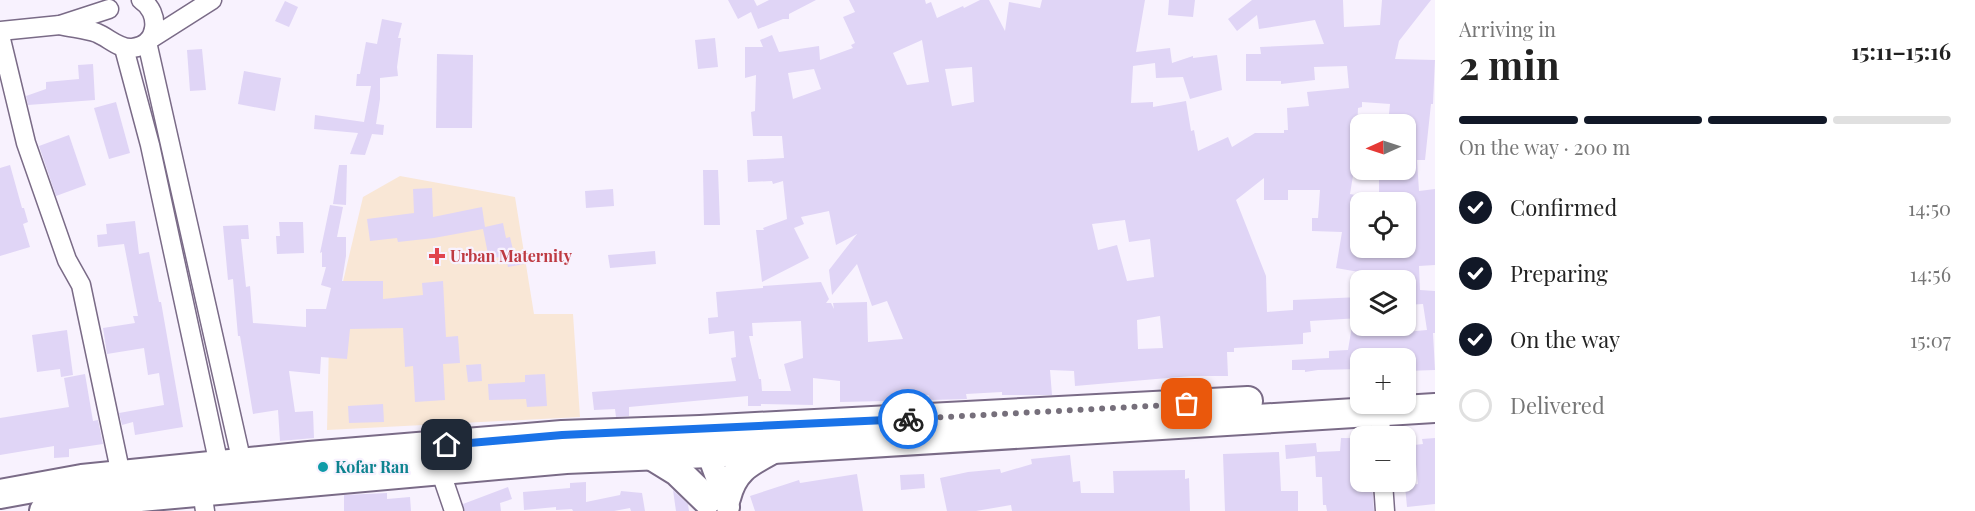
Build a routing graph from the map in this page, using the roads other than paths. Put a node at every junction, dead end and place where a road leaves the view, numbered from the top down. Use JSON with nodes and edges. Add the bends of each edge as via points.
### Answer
{"nodes":[{"id":1,"x":141,"y":0,"type":"edge"},
{"id":2,"x":149,"y":0,"type":"edge"},
{"id":3,"x":212,"y":0,"type":"edge"},
{"id":4,"x":114,"y":5,"type":"edge"},
{"id":5,"x":60,"y":25,"type":"junction"},
{"id":6,"x":0,"y":33,"type":"edge"},
{"id":7,"x":148,"y":41,"type":"junction"},
{"id":8,"x":118,"y":44,"type":"junction"},
{"id":9,"x":1435,"y":390,"type":"edge"},
{"id":10,"x":1416,"y":391,"type":"edge"},
{"id":11,"x":1435,"y":408,"type":"edge"},
{"id":12,"x":1416,"y":410,"type":"edge"},
{"id":13,"x":1374,"y":414,"type":"edge"},
{"id":14,"x":696,"y":442,"type":"junction"},
{"id":15,"x":773,"y":449,"type":"junction"},
{"id":16,"x":651,"y":455,"type":"junction"},
{"id":17,"x":230,"y":464,"type":"junction"},
{"id":18,"x":440,"y":470,"type":"junction"},
{"id":19,"x":121,"y":475,"type":"junction"},
{"id":20,"x":1384,"y":492,"type":"edge"},
{"id":21,"x":0,"y":494,"type":"edge"},
{"id":22,"x":203,"y":501,"type":"edge"},
{"id":23,"x":718,"y":505,"type":"edge"},
{"id":24,"x":45,"y":511,"type":"edge"},
{"id":25,"x":454,"y":511,"type":"edge"},
{"id":26,"x":1385,"y":511,"type":"edge"}],
"edges":[{"from":1,"to":2,"type":"street"},
{"from":1,"to":7,"type":"street","via":[[155,18]]},
{"from":3,"to":7,"type":"street"},
{"from":4,"to":5,"type":"street"},
{"from":4,"to":8,"type":"street","via":[[105,25]]},
{"from":5,"to":6,"type":"street"},
{"from":5,"to":8,"type":"street","via":[[87,30]]},
{"from":6,"to":19,"type":"street","via":[[26,143],[67,260],[81,285]]},
{"from":7,"to":8,"type":"street","via":[[132,48]]},
{"from":7,"to":17,"type":"street"},
{"from":8,"to":17,"type":"street","via":[[150,145]]},
{"from":9,"to":10,"type":"main road"},
{"from":11,"to":12,"type":"main road"},
{"from":13,"to":14,"type":"main road"},
{"from":13,"to":15,"type":"main road"},
{"from":14,"to":15,"type":"main road"},
{"from":14,"to":16,"type":"main road"},
{"from":14,"to":17,"type":"main road","via":[[562,435]]},
{"from":14,"to":23,"type":"street"},
{"from":15,"to":23,"type":"main road","via":[[738,471]]},
{"from":16,"to":18,"type":"main road"},
{"from":16,"to":23,"type":"main road"},
{"from":17,"to":19,"type":"main road"},
{"from":18,"to":22,"type":"main road"},
{"from":18,"to":25,"type":"street"},
{"from":19,"to":21,"type":"main road"},
{"from":20,"to":26,"type":"street"},
{"from":22,"to":24,"type":"main road","via":[[107,500]]}]}
